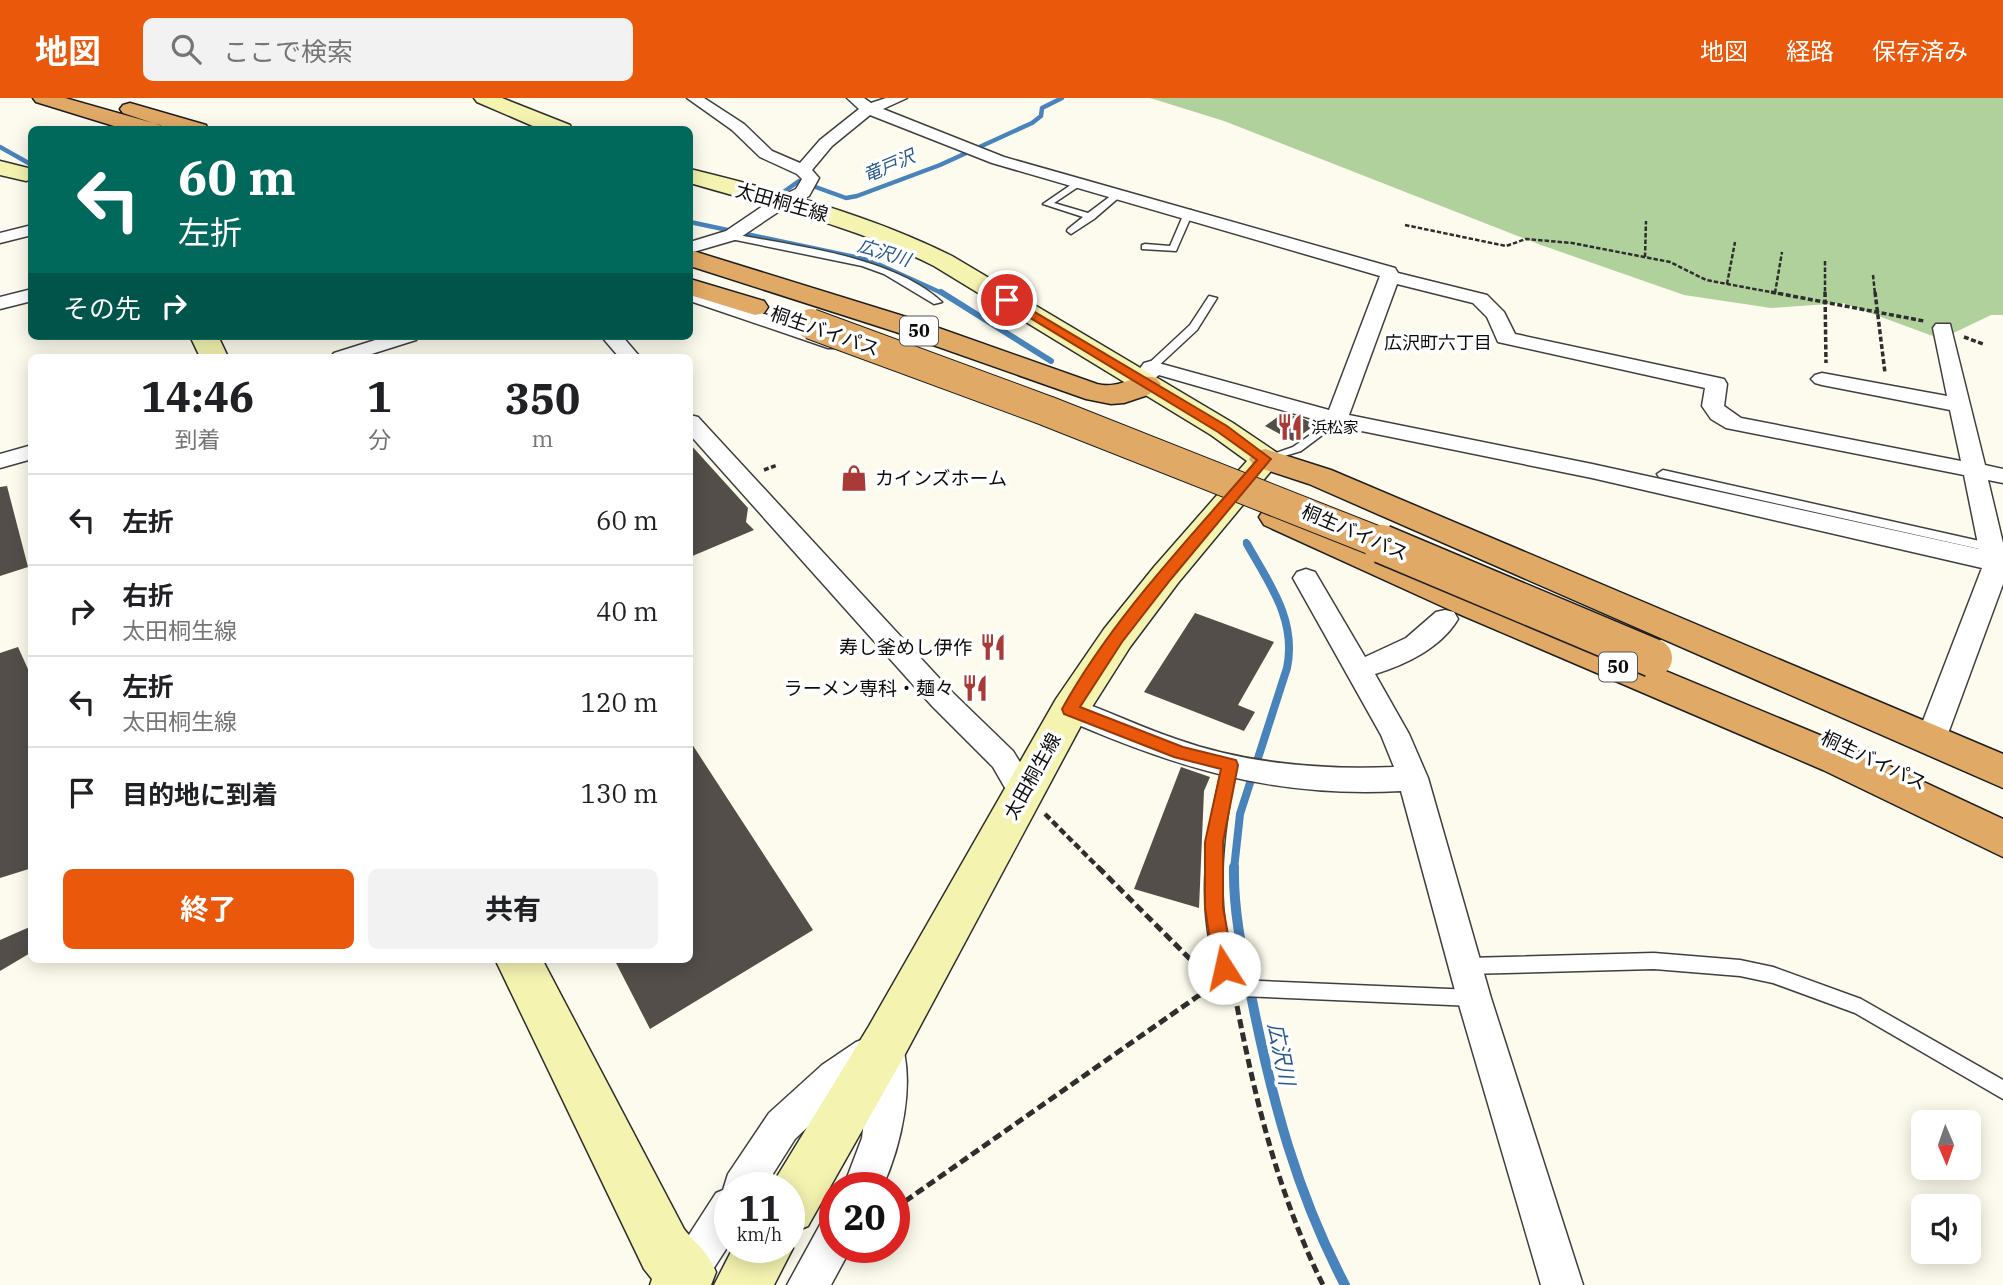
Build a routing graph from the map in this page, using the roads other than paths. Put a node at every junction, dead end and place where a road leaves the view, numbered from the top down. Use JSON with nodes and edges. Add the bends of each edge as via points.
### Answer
{"nodes":[{"id":1,"x":43,"y":98,"type":"edge"},
{"id":2,"x":95,"y":98,"type":"edge"},
{"id":3,"x":484,"y":98,"type":"edge"},
{"id":4,"x":694,"y":98,"type":"edge"},
{"id":5,"x":854,"y":98,"type":"edge"},
{"id":6,"x":900,"y":98,"type":"edge"},
{"id":7,"x":869,"y":109,"type":"junction"},
{"id":8,"x":175,"y":123,"type":"junction"},
{"id":9,"x":138,"y":126,"type":"edge"},
{"id":10,"x":185,"y":126,"type":"edge"},
{"id":11,"x":190,"y":126,"type":"edge"},
{"id":12,"x":552,"y":126,"type":"edge"},
{"id":13,"x":0,"y":168,"type":"edge"},
{"id":14,"x":803,"y":170,"type":"junction"},
{"id":15,"x":28,"y":174,"type":"edge"},
{"id":16,"x":693,"y":177,"type":"edge"},
{"id":17,"x":1078,"y":183,"type":"junction"},
{"id":18,"x":1119,"y":194,"type":"junction"},
{"id":19,"x":784,"y":203,"type":"junction"},
{"id":20,"x":1191,"y":213,"type":"junction"},
{"id":21,"x":1091,"y":217,"type":"junction"},
{"id":22,"x":28,"y":231,"type":"edge"},
{"id":23,"x":1071,"y":231,"type":"dead end"},
{"id":24,"x":734,"y":234,"type":"junction"},
{"id":25,"x":0,"y":238,"type":"edge"},
{"id":26,"x":693,"y":247,"type":"edge"},
{"id":27,"x":1145,"y":247,"type":"dead end"},
{"id":28,"x":693,"y":259,"type":"edge"},
{"id":29,"x":693,"y":271,"type":"edge"},
{"id":30,"x":1390,"y":277,"type":"junction"},
{"id":31,"x":693,"y":288,"type":"edge"},
{"id":32,"x":28,"y":296,"type":"edge"},
{"id":33,"x":693,"y":297,"type":"edge"},
{"id":34,"x":1212,"y":298,"type":"dead end"},
{"id":35,"x":937,"y":302,"type":"dead end"},
{"id":36,"x":0,"y":303,"type":"edge"},
{"id":37,"x":819,"y":319,"type":"junction"},
{"id":38,"x":1943,"y":328,"type":"road end"},
{"id":39,"x":397,"y":340,"type":"edge"},
{"id":40,"x":615,"y":340,"type":"edge"},
{"id":41,"x":351,"y":354,"type":"edge"},
{"id":42,"x":627,"y":354,"type":"edge"},
{"id":43,"x":1149,"y":375,"type":"junction"},
{"id":44,"x":1824,"y":375,"type":"road end"},
{"id":45,"x":1959,"y":405,"type":"junction"},
{"id":46,"x":1337,"y":419,"type":"junction"},
{"id":47,"x":693,"y":425,"type":"edge"},
{"id":48,"x":28,"y":453,"type":"edge"},
{"id":49,"x":1265,"y":459,"type":"junction"},
{"id":50,"x":0,"y":461,"type":"edge"},
{"id":51,"x":1975,"y":469,"type":"junction"},
{"id":52,"x":1663,"y":474,"type":"dead end"},
{"id":53,"x":2003,"y":476,"type":"edge"},
{"id":54,"x":1232,"y":500,"type":"junction"},
{"id":55,"x":1997,"y":559,"type":"edge"},
{"id":56,"x":1306,"y":578,"type":"dead end"},
{"id":57,"x":1445,"y":619,"type":"dead end"},
{"id":58,"x":1661,"y":649,"type":"junction"},
{"id":59,"x":1357,"y":668,"type":"junction"},
{"id":60,"x":1070,"y":709,"type":"junction"},
{"id":61,"x":1931,"y":739,"type":"junction"},
{"id":62,"x":1245,"y":769,"type":"junction"},
{"id":63,"x":2003,"y":772,"type":"edge"},
{"id":64,"x":1413,"y":778,"type":"junction"},
{"id":65,"x":1023,"y":791,"type":"junction"},
{"id":66,"x":2003,"y":795,"type":"edge"},
{"id":67,"x":2003,"y":821,"type":"edge"},
{"id":68,"x":2003,"y":839,"type":"edge"},
{"id":69,"x":520,"y":963,"type":"edge"},
{"id":70,"x":1470,"y":982,"type":"junction"},
{"id":71,"x":886,"y":1042,"type":"junction"},
{"id":72,"x":2003,"y":1090,"type":"edge"},
{"id":73,"x":752,"y":1172,"type":"edge"},
{"id":74,"x":869,"y":1172,"type":"edge"},
{"id":75,"x":805,"y":1180,"type":"edge"},
{"id":76,"x":714,"y":1231,"type":"edge"},
{"id":77,"x":756,"y":1263,"type":"edge"},
{"id":78,"x":820,"y":1263,"type":"edge"},
{"id":79,"x":683,"y":1278,"type":"edge"},
{"id":80,"x":742,"y":1285,"type":"edge"},
{"id":81,"x":808,"y":1285,"type":"edge"},
{"id":82,"x":1562,"y":1285,"type":"edge"}],
"edges":[{"from":1,"to":9,"type":"highway"},
{"from":2,"to":8,"type":"highway"},
{"from":3,"to":12,"type":"main road"},
{"from":4,"to":14,"type":"street","via":[[738,127],[766,154]]},
{"from":5,"to":7,"type":"street"},
{"from":6,"to":7,"type":"street"},
{"from":7,"to":14,"type":"street","via":[[833,137]]},
{"from":7,"to":17,"type":"street","via":[[965,148]]},
{"from":8,"to":10,"type":"highway"},
{"from":8,"to":11,"type":"highway"},
{"from":13,"to":15,"type":"main road"},
{"from":14,"to":19,"type":"street","via":[[810,183]]},
{"from":16,"to":19,"type":"main road","name":"太田桐生線"},
{"from":17,"to":18,"type":"street"},
{"from":17,"to":21,"type":"lane","via":[[1047,204]]},
{"from":18,"to":20,"type":"street"},
{"from":18,"to":21,"type":"lane"},
{"from":19,"to":24,"type":"street"},
{"from":19,"to":43,"type":"main road","name":"太田桐生線","via":[[864,227],[925,252]]},
{"from":20,"to":27,"type":"lane","via":[[1173,249]]},
{"from":20,"to":30,"type":"street","via":[[1380,268]]},
{"from":21,"to":23,"type":"lane"},
{"from":22,"to":25,"type":"street"},
{"from":24,"to":26,"type":"street"},
{"from":24,"to":35,"type":"lane","via":[[864,264],[887,272]]},
{"from":28,"to":43,"type":"highway","number":"50","via":[[1114,397],[1129,394]]},
{"from":29,"to":37,"type":"highway","name":"桐生バイパス","number":"50"},
{"from":30,"to":46,"type":"street"},
{"from":30,"to":51,"type":"street","via":[[1480,299],[1505,329],[1505,338],[1716,384],[1713,406],[1734,423]]},
{"from":31,"to":37,"type":"highway","name":"桐生バイパス","number":"50"},
{"from":32,"to":36,"type":"street"},
{"from":33,"to":54,"type":"street","via":[[916,372],[1102,443]]},
{"from":34,"to":43,"type":"lane","via":[[1194,328]]},
{"from":37,"to":58,"type":"highway","name":"桐生バイパス","number":"50","bridge":true},
{"from":38,"to":45,"type":"street"},
{"from":39,"to":41,"type":"street"},
{"from":40,"to":42,"type":"street"},
{"from":43,"to":46,"type":"street"},
{"from":43,"to":49,"type":"main road","name":"太田桐生線"},
{"from":44,"to":45,"type":"street"},
{"from":45,"to":51,"type":"street"},
{"from":46,"to":49,"type":"lane","via":[[1297,449]]},
{"from":46,"to":55,"type":"street"},
{"from":47,"to":65,"type":"street","via":[[942,699],[1003,759]]},
{"from":48,"to":50,"type":"street"},
{"from":49,"to":54,"type":"main road","name":"太田桐生線"},
{"from":49,"to":61,"type":"highway","via":[[1320,477]]},
{"from":51,"to":53,"type":"street"},
{"from":51,"to":55,"type":"street"},
{"from":52,"to":55,"type":"lane"},
{"from":54,"to":60,"type":"main road","name":"太田桐生線","via":[[1117,638]]},
{"from":54,"to":68,"type":"highway","number":"50","via":[[1838,760]]},
{"from":55,"to":61,"type":"street"},
{"from":56,"to":59,"type":"street"},
{"from":57,"to":59,"type":"street","via":[[1424,640],[1390,660]]},
{"from":58,"to":66,"type":"highway","name":"桐生バイパス","number":"50"},
{"from":58,"to":67,"type":"highway","name":"桐生バイパス","number":"50"},
{"from":59,"to":64,"type":"street","via":[[1395,734]]},
{"from":60,"to":62,"type":"street","via":[[1180,752]]},
{"from":60,"to":65,"type":"main road","name":"太田桐生線"},
{"from":61,"to":63,"type":"highway"},
{"from":62,"to":64,"type":"street","via":[[1327,780]]},
{"from":62,"to":70,"type":"lane","via":[[1214,842],[1218,938],[1224,968],[1235,987]]},
{"from":64,"to":70,"type":"street"},
{"from":65,"to":71,"type":"main road","name":"太田桐生線"},
{"from":69,"to":79,"type":"main road","via":[[664,1249]]},
{"from":70,"to":72,"type":"lane","via":[[1654,961],[1740,968],[1861,1007]]},
{"from":70,"to":82,"type":"street"},
{"from":71,"to":73,"type":"street","via":[[835,1077],[782,1126]]},
{"from":71,"to":74,"type":"street","via":[[889,1080]]},
{"from":71,"to":75,"type":"main road","name":"太田桐生線"},
{"from":76,"to":79,"type":"street"},
{"from":77,"to":80,"type":"main road"},
{"from":78,"to":81,"type":"street"}]}
